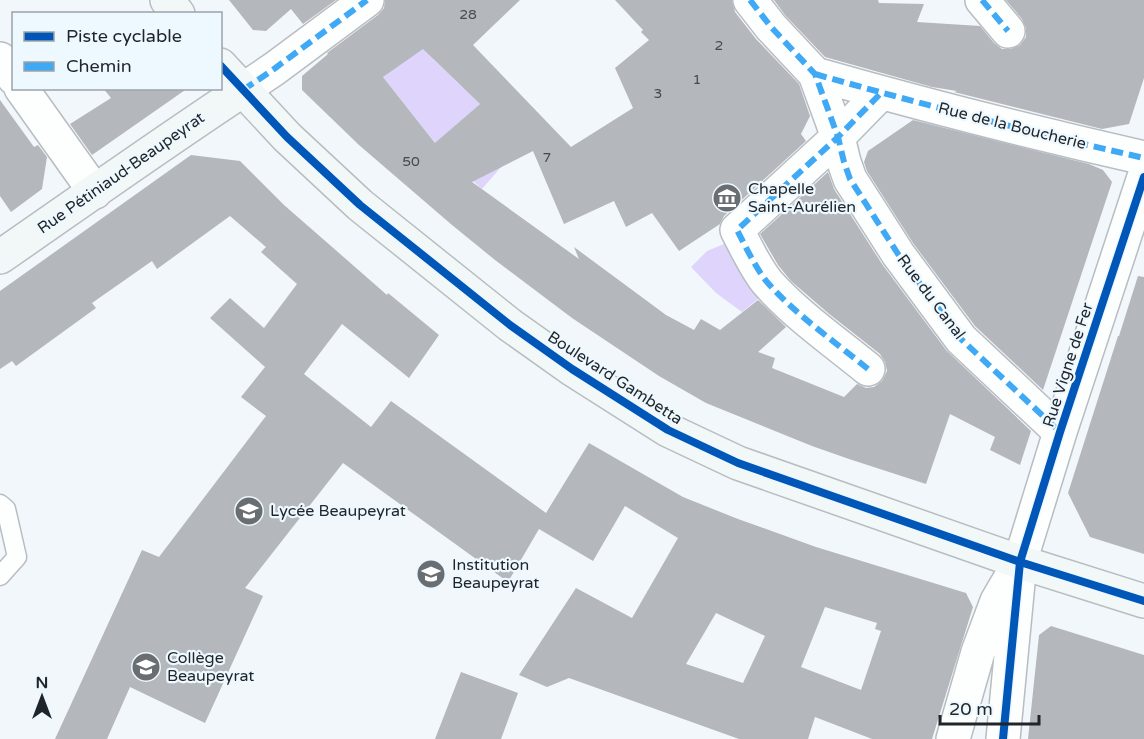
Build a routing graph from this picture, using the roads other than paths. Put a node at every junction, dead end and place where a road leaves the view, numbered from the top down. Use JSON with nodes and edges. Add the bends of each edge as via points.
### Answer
{"nodes":[{"id":1,"x":167,"y":0,"type":"edge"},
{"id":2,"x":367,"y":0,"type":"edge"},
{"id":3,"x":750,"y":0,"type":"edge"},
{"id":4,"x":982,"y":0,"type":"edge"},
{"id":5,"x":176,"y":12,"type":"edge"},
{"id":6,"x":1008,"y":31,"type":"dead end"},
{"id":7,"x":0,"y":59,"type":"edge"},
{"id":8,"x":222,"y":67,"type":"edge"},
{"id":9,"x":815,"y":74,"type":"junction"},
{"id":10,"x":12,"y":75,"type":"edge"},
{"id":11,"x":22,"y":90,"type":"edge"},
{"id":12,"x":243,"y":90,"type":"junction"},
{"id":13,"x":881,"y":93,"type":"junction"},
{"id":14,"x":838,"y":137,"type":"junction"},
{"id":15,"x":1144,"y":158,"type":"edge"},
{"id":16,"x":1144,"y":177,"type":"edge"},
{"id":17,"x":95,"y":192,"type":"junction"},
{"id":18,"x":0,"y":257,"type":"edge"},
{"id":19,"x":868,"y":369,"type":"dead end"},
{"id":20,"x":1060,"y":432,"type":"junction"},
{"id":21,"x":0,"y":504,"type":"edge"},
{"id":22,"x":1020,"y":562,"type":"junction"},
{"id":23,"x":0,"y":576,"type":"edge"},
{"id":24,"x":1144,"y":601,"type":"edge"},
{"id":25,"x":953,"y":739,"type":"edge"},
{"id":26,"x":1003,"y":739,"type":"edge"}],
"edges":[{"from":1,"to":5,"type":"main road"},
{"from":2,"to":12,"type":"street"},
{"from":3,"to":9,"type":"street"},
{"from":4,"to":6,"type":"street"},
{"from":7,"to":10,"type":"street"},
{"from":8,"to":12,"type":"main road","name":"Boulevard Gambetta"},
{"from":9,"to":13,"type":"street","name":"Rue de la Boucherie"},
{"from":9,"to":14,"type":"street","name":"Rue du Canal"},
{"from":11,"to":17,"type":"street"},
{"from":12,"to":17,"type":"main road","name":"Rue Pétiniaud-Beaupeyrat"},
{"from":12,"to":22,"type":"main road","name":"Boulevard Gambetta","via":[[360,205],[510,325],[668,430],[738,463]]},
{"from":13,"to":14,"type":"street"},
{"from":13,"to":15,"type":"street","name":"Rue de la Boucherie"},
{"from":14,"to":19,"type":"street","via":[[737,230],[767,281],[803,317]]},
{"from":14,"to":20,"type":"street","name":"Rue du Canal","via":[[850,180],[898,254],[961,339]]},
{"from":16,"to":20,"type":"street","name":"Rue Vigne de Fer"},
{"from":17,"to":18,"type":"main road","name":"Rue Pétiniaud-Beaupeyrat"},
{"from":20,"to":22,"type":"street","name":"Rue Vigne de Fer"},
{"from":21,"to":23,"type":"lane","via":[[6,509],[17,558]]},
{"from":22,"to":24,"type":"main road","name":"Boulevard Gambetta"},
{"from":22,"to":25,"type":"street","via":[[997,601]]},
{"from":22,"to":26,"type":"street"}]}
